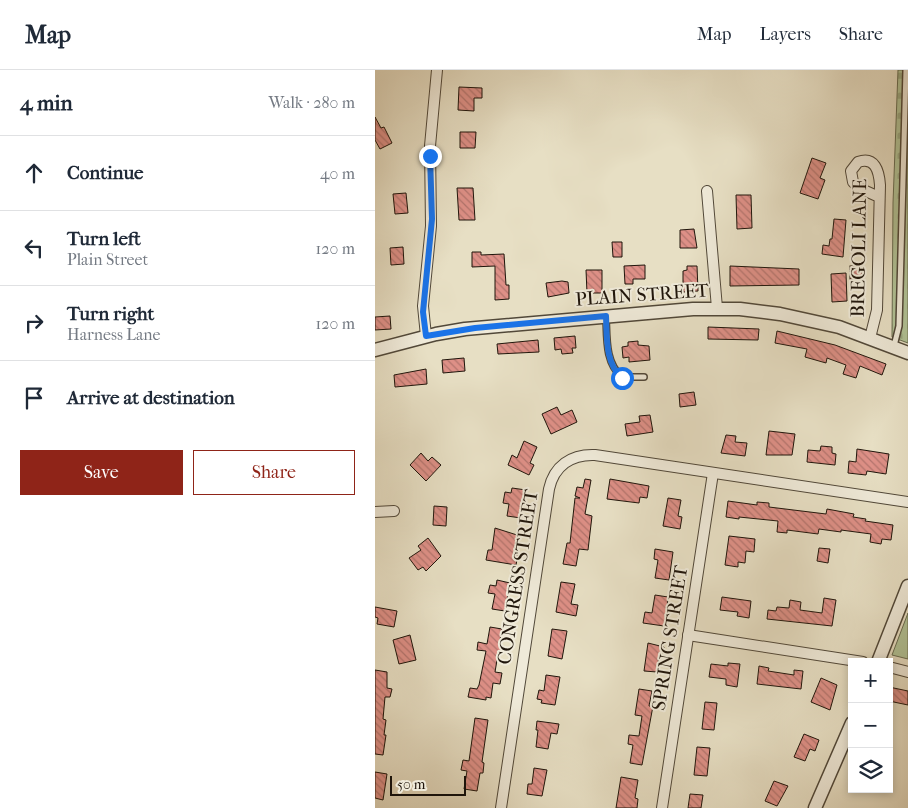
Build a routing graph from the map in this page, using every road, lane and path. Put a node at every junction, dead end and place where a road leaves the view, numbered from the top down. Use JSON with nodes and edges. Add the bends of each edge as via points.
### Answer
{"nodes":[{"id":1,"x":437,"y":70,"type":"edge"},
{"id":2,"x":906,"y":70,"type":"edge"},
{"id":3,"x":905,"y":166,"type":"edge"},
{"id":4,"x":707,"y":191,"type":"dead end"},
{"id":5,"x":879,"y":196,"type":"junction"},
{"id":6,"x":717,"y":308,"type":"junction"},
{"id":7,"x":606,"y":316,"type":"junction"},
{"id":8,"x":426,"y":336,"type":"junction"},
{"id":9,"x":870,"y":338,"type":"junction"},
{"id":10,"x":894,"y":347,"type":"junction"},
{"id":11,"x":375,"y":350,"type":"edge"},
{"id":12,"x":908,"y":353,"type":"edge"},
{"id":13,"x":644,"y":377,"type":"dead end"},
{"id":14,"x":713,"y":473,"type":"junction"},
{"id":15,"x":908,"y":502,"type":"edge"},
{"id":16,"x":375,"y":512,"type":"edge"},
{"id":17,"x":394,"y":512,"type":"dead end"},
{"id":18,"x":908,"y":586,"type":"edge"},
{"id":19,"x":688,"y":635,"type":"junction"},
{"id":20,"x":880,"y":658,"type":"edge"},
{"id":21,"x":848,"y":660,"type":"edge"},
{"id":22,"x":893,"y":668,"type":"edge"},
{"id":23,"x":908,"y":672,"type":"edge"},
{"id":24,"x":848,"y":732,"type":"edge"},
{"id":25,"x":501,"y":808,"type":"edge"},
{"id":26,"x":662,"y":808,"type":"edge"},
{"id":27,"x":815,"y":808,"type":"edge"}],
"edges":[{"from":1,"to":8,"type":"street","via":[[430,156],[431,226],[423,312]]},
{"from":2,"to":3,"type":"lane"},
{"from":3,"to":10,"type":"lane","via":[[899,326]]},
{"from":4,"to":6,"type":"street"},
{"from":5,"to":5,"type":"street","name":"BREGOLI LANE","via":[[878,170],[870,161],[862,160],[855,164],[851,178],[856,186]]},
{"from":5,"to":9,"type":"street","name":"BREGOLI LANE","via":[[877,316]]},
{"from":6,"to":7,"type":"street","name":"PLAIN STREET"},
{"from":6,"to":9,"type":"street","name":"PLAIN STREET","via":[[780,314],[839,327]]},
{"from":7,"to":8,"type":"street","name":"PLAIN STREET","via":[[470,328]]},
{"from":7,"to":13,"type":"lane","via":[[609,356],[616,372],[622,378]]},
{"from":8,"to":11,"type":"street","name":"PLAIN STREET"},
{"from":9,"to":10,"type":"street","name":"PLAIN STREET"},
{"from":10,"to":12,"type":"street","name":"PLAIN STREET"},
{"from":14,"to":15,"type":"street","name":"CONGRESS STREET"},
{"from":14,"to":19,"type":"street","name":"SPRING STREET"},
{"from":14,"to":25,"type":"street","name":"CONGRESS STREET","via":[[595,455],[574,458],[557,470],[549,490]]},
{"from":16,"to":17,"type":"street"},
{"from":18,"to":20,"type":"street"},
{"from":19,"to":21,"type":"street"},
{"from":19,"to":26,"type":"street","name":"SPRING STREET"},
{"from":22,"to":23,"type":"street"},
{"from":24,"to":27,"type":"street"}]}
